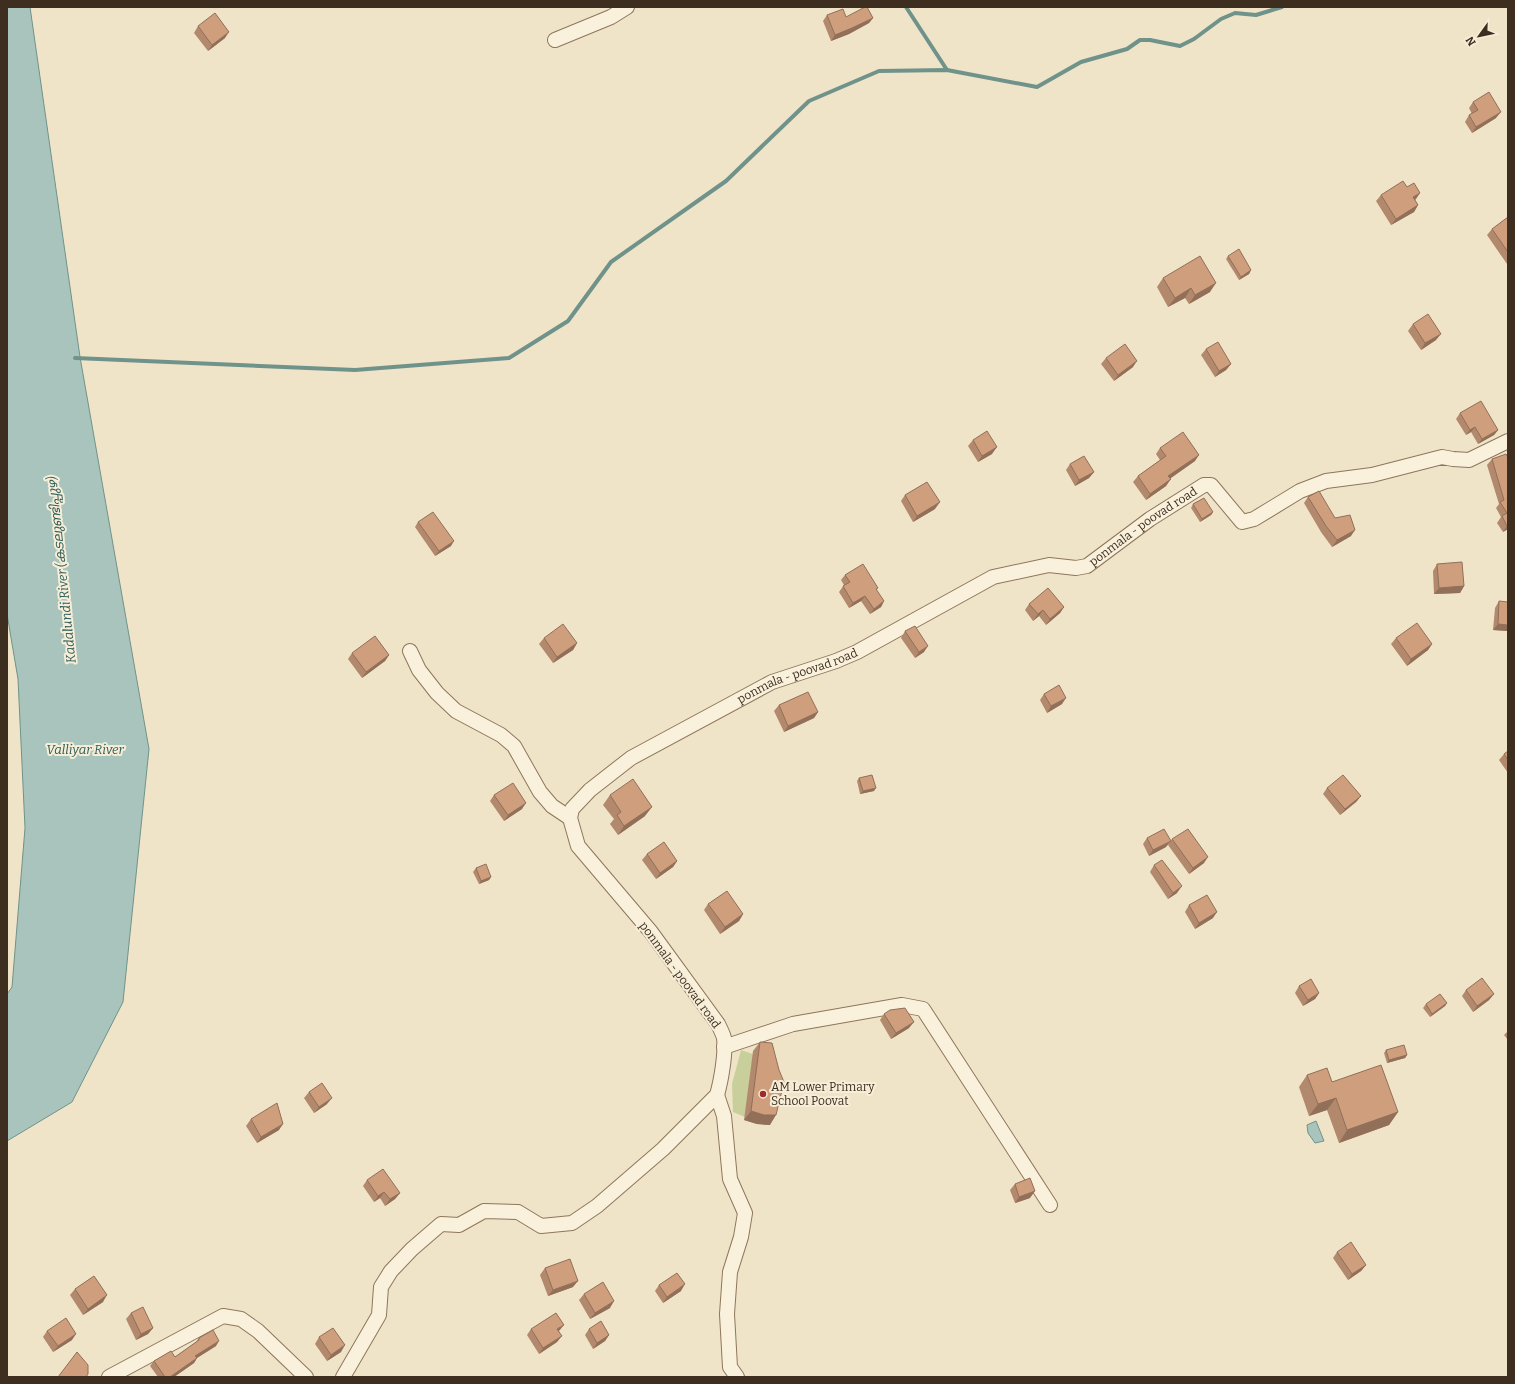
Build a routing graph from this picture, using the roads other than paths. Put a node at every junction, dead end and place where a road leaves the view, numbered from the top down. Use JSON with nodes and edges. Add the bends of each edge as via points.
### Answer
{"nodes":[{"id":1,"x":627,"y":7,"type":"edge"},
{"id":2,"x":555,"y":40,"type":"dead end"},
{"id":3,"x":1508,"y":441,"type":"edge"},
{"id":4,"x":410,"y":651,"type":"dead end"},
{"id":5,"x":570,"y":818,"type":"junction"},
{"id":6,"x":724,"y":1047,"type":"junction"},
{"id":7,"x":717,"y":1095,"type":"junction"},
{"id":8,"x":1050,"y":1205,"type":"dead end"},
{"id":9,"x":109,"y":1377,"type":"edge"},
{"id":10,"x":306,"y":1377,"type":"edge"},
{"id":11,"x":343,"y":1377,"type":"edge"},
{"id":12,"x":737,"y":1377,"type":"edge"}],
"edges":[{"from":1,"to":2,"type":"street","via":[[611,17]]},
{"from":3,"to":5,"type":"street","name":"ponmala - poovad road","via":[[1469,460],[1442,457],[1372,475],[1326,481],[1300,491],[1247,522],[1242,522],[1211,485],[1204,485],[1150,519],[1086,566],[1076,568],[1049,564],[993,577],[857,652],[772,682],[743,696],[631,758],[590,790],[572,808]]},
{"from":4,"to":5,"type":"street","via":[[419,670],[437,693],[456,711],[501,735],[514,746],[540,792],[552,806]]},
{"from":5,"to":6,"type":"street","name":"ponmala - poovad road","via":[[578,846],[651,932],[718,1024],[724,1037]]},
{"from":6,"to":7,"type":"street","name":"ponmala - poovad road"},
{"from":6,"to":8,"type":"street","via":[[800,1023],[902,1005],[923,1009]]},
{"from":7,"to":11,"type":"street","via":[[663,1149],[597,1206],[572,1223],[541,1226],[518,1212],[484,1211],[459,1225],[441,1224],[412,1248],[391,1271],[381,1287],[379,1315]]},
{"from":7,"to":12,"type":"street","via":[[724,1116],[730,1179],[744,1214],[741,1237],[730,1272],[727,1314],[730,1367]]},
{"from":9,"to":10,"type":"street","via":[[223,1316],[241,1319],[258,1331]]}]}
